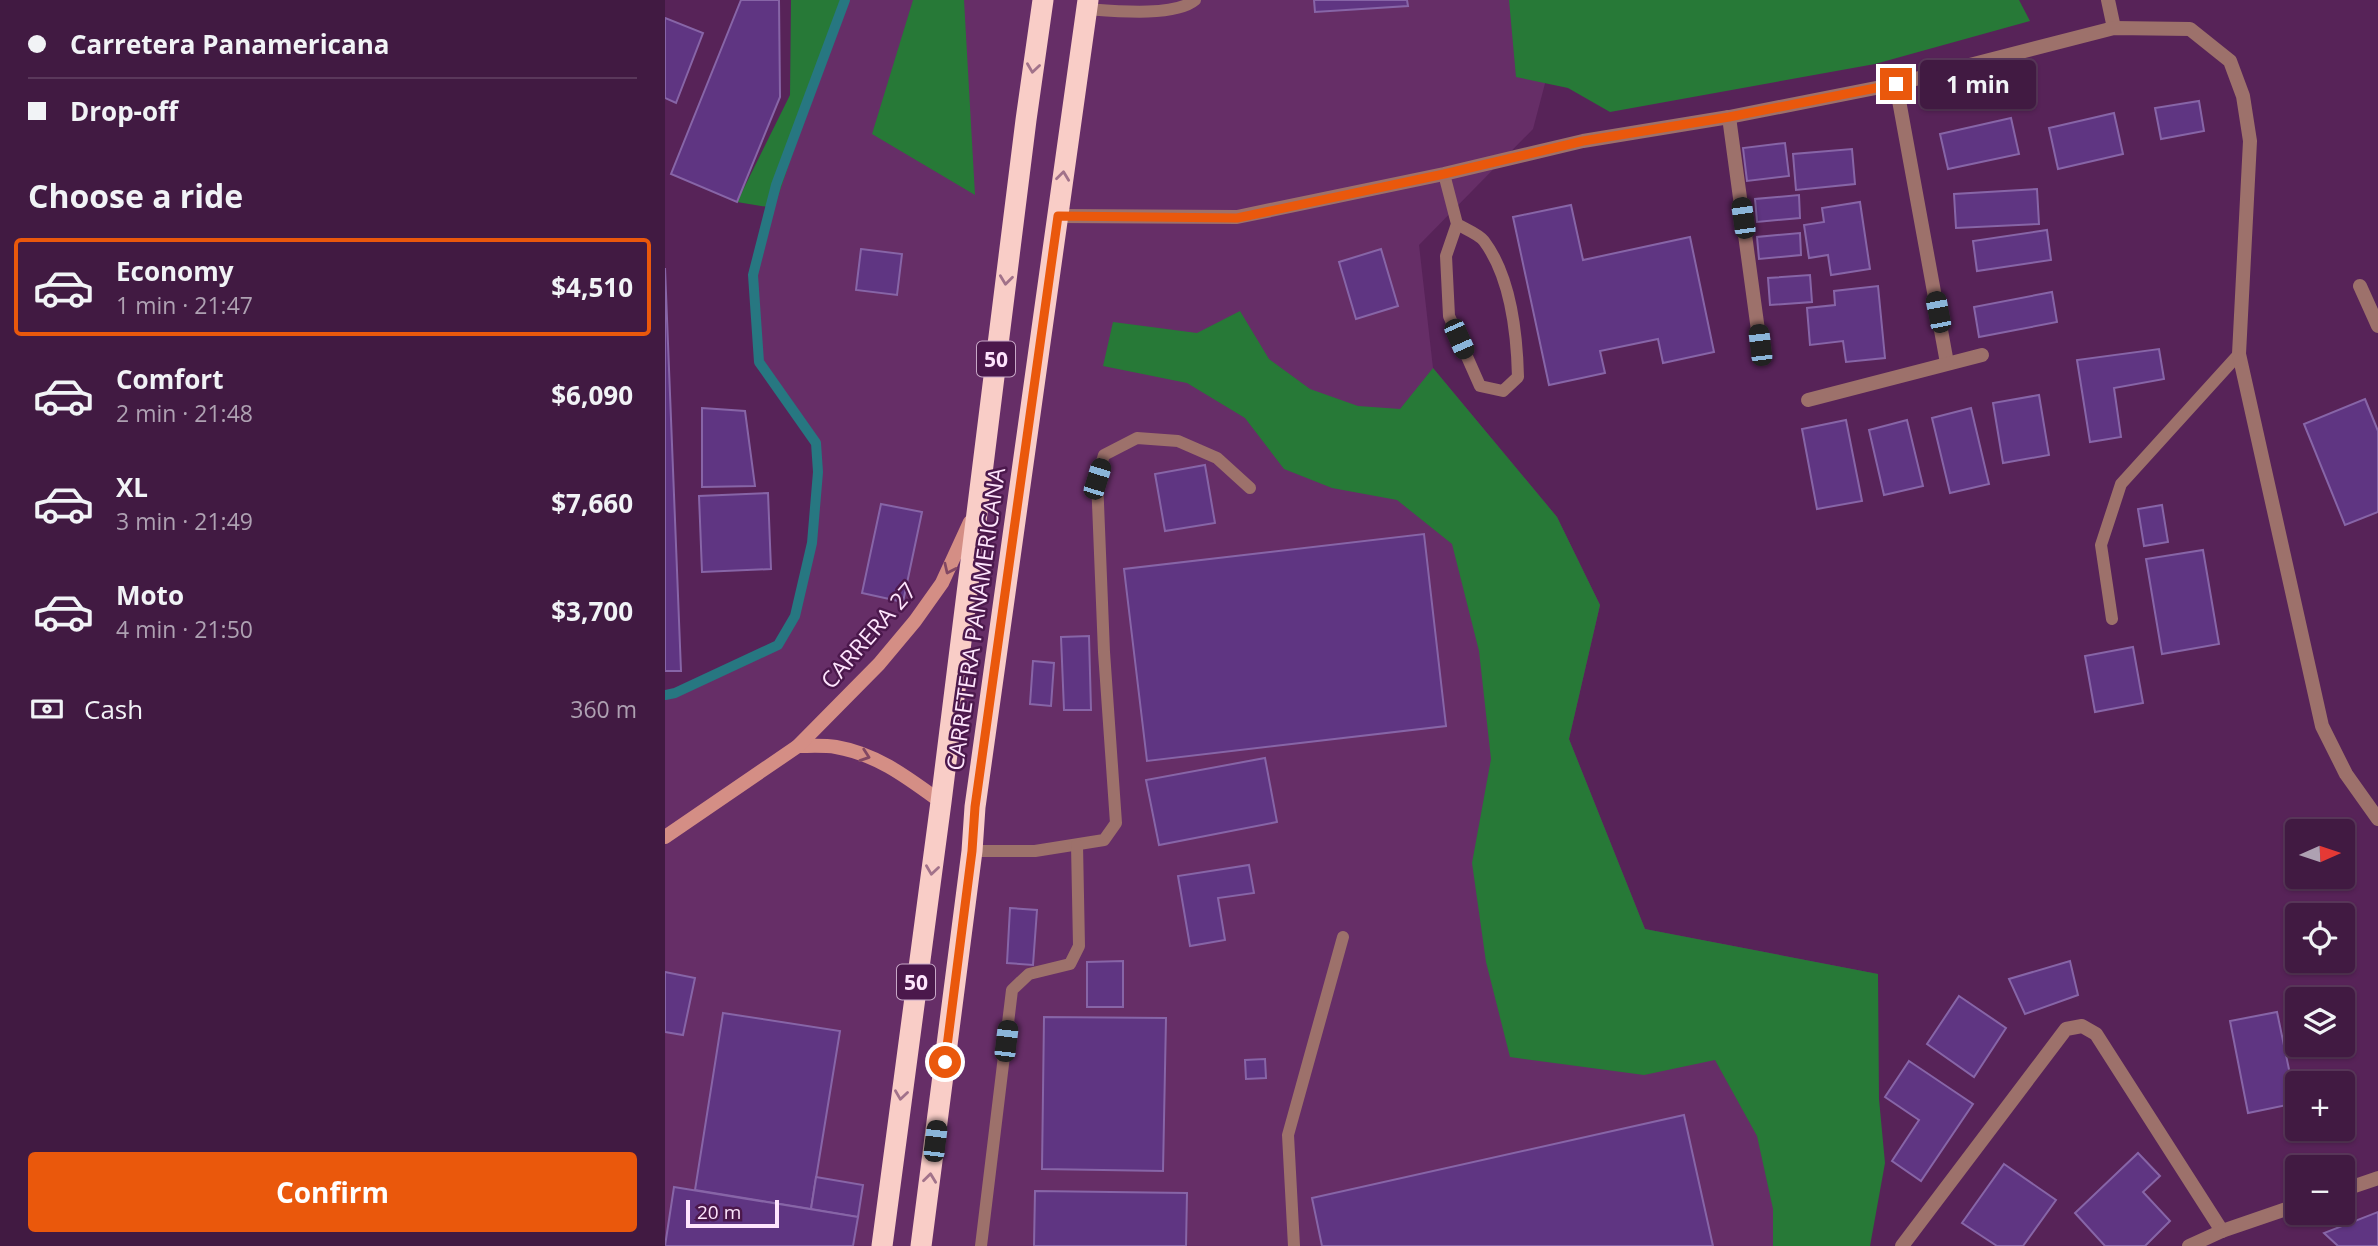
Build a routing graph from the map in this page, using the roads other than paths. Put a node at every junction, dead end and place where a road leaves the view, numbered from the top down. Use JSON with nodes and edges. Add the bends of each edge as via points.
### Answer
{"nodes":[{"id":1,"x":1042,"y":0,"type":"edge"},
{"id":2,"x":1195,"y":0,"type":"edge"},
{"id":3,"x":2108,"y":0,"type":"edge"},
{"id":4,"x":1088,"y":4,"type":"edge"},
{"id":5,"x":2114,"y":28,"type":"junction"},
{"id":6,"x":1896,"y":84,"type":"junction"},
{"id":7,"x":1729,"y":117,"type":"junction"},
{"id":8,"x":1444,"y":174,"type":"junction"},
{"id":9,"x":1058,"y":216,"type":"junction"},
{"id":10,"x":1457,"y":224,"type":"junction"},
{"id":11,"x":2360,"y":286,"type":"dead end"},
{"id":12,"x":2378,"y":326,"type":"edge"},
{"id":13,"x":1760,"y":345,"type":"dead end"},
{"id":14,"x":2239,"y":354,"type":"junction"},
{"id":15,"x":1982,"y":355,"type":"dead end"},
{"id":16,"x":1947,"y":363,"type":"junction"},
{"id":17,"x":1808,"y":400,"type":"dead end"},
{"id":18,"x":1250,"y":488,"type":"dead end"},
{"id":19,"x":978,"y":507,"type":"junction"},
{"id":20,"x":2112,"y":619,"type":"dead end"},
{"id":21,"x":798,"y":746,"type":"junction"},
{"id":22,"x":941,"y":802,"type":"junction"},
{"id":23,"x":2378,"y":819,"type":"edge"},
{"id":24,"x":665,"y":837,"type":"edge"},
{"id":25,"x":1077,"y":845,"type":"junction"},
{"id":26,"x":972,"y":851,"type":"junction"},
{"id":27,"x":1343,"y":937,"type":"dead end"},
{"id":28,"x":2378,"y":1178,"type":"edge"},
{"id":29,"x":2355,"y":1186,"type":"edge"},
{"id":30,"x":2285,"y":1209,"type":"edge"},
{"id":31,"x":2222,"y":1230,"type":"junction"},
{"id":32,"x":882,"y":1246,"type":"edge"},
{"id":33,"x":921,"y":1246,"type":"edge"},
{"id":34,"x":981,"y":1246,"type":"edge"},
{"id":35,"x":1294,"y":1246,"type":"edge"},
{"id":36,"x":1902,"y":1246,"type":"edge"},
{"id":37,"x":2189,"y":1246,"type":"edge"}],
"edges":[{"from":1,"to":19,"type":"highway","name":"CARRETERA PANAMERICANA","number":"50","one_way":true},
{"from":2,"to":4,"type":"lane","via":[[1189,6],[1140,12]]},
{"from":3,"to":5,"type":"street"},
{"from":9,"to":4,"type":"highway","name":"CARRETERA PANAMERICANA","number":"50","one_way":true},
{"from":5,"to":6,"type":"street"},
{"from":5,"to":14,"type":"street","via":[[2190,29],[2229,61],[2243,96],[2250,141]]},
{"from":6,"to":7,"type":"street"},
{"from":6,"to":16,"type":"street"},
{"from":7,"to":8,"type":"street","via":[[1583,141]]},
{"from":7,"to":13,"type":"street"},
{"from":8,"to":9,"type":"street","via":[[1237,218]]},
{"from":8,"to":10,"type":"lane"},
{"from":9,"to":26,"type":"highway","name":"CARRETERA PANAMERICANA","number":"50"},
{"from":10,"to":10,"type":"lane","via":[[1446,256],[1449,316],[1480,386],[1503,391],[1518,377],[1517,339],[1505,282],[1483,240]]},
{"from":11,"to":12,"type":"street"},
{"from":14,"to":20,"type":"lane","via":[[2121,484],[2101,545]]},
{"from":14,"to":23,"type":"street","via":[[2322,726],[2346,774]]},
{"from":15,"to":16,"type":"street"},
{"from":16,"to":17,"type":"street"},
{"from":18,"to":25,"type":"lane","via":[[1217,458],[1178,441],[1137,438],[1104,455],[1097,479],[1116,823],[1104,840]]},
{"from":19,"to":21,"type":"street","name":"CARRERA 27","one_way":true,"via":[[942,583],[915,621]]},
{"from":19,"to":22,"type":"highway","name":"CARRETERA PANAMERICANA","number":"50"},
{"from":21,"to":22,"type":"street","one_way":true,"via":[[835,747],[865,755],[890,766]]},
{"from":21,"to":24,"type":"street","name":"CARRERA 27"},
{"from":22,"to":32,"type":"highway","name":"CARRETERA PANAMERICANA","number":"50","one_way":true},
{"from":25,"to":26,"type":"lane","via":[[1035,851]]},
{"from":25,"to":34,"type":"lane","via":[[1079,946],[1075,955],[1070,964],[1029,974],[1012,990]]},
{"from":33,"to":26,"type":"highway","name":"CARRETERA PANAMERICANA","number":"50","one_way":true},
{"from":27,"to":35,"type":"lane","via":[[1288,1135]]},
{"from":28,"to":29,"type":"street"},
{"from":30,"to":31,"type":"street"},
{"from":31,"to":36,"type":"street","via":[[2096,1034],[2082,1026],[2066,1029]]},
{"from":31,"to":37,"type":"street"}]}
